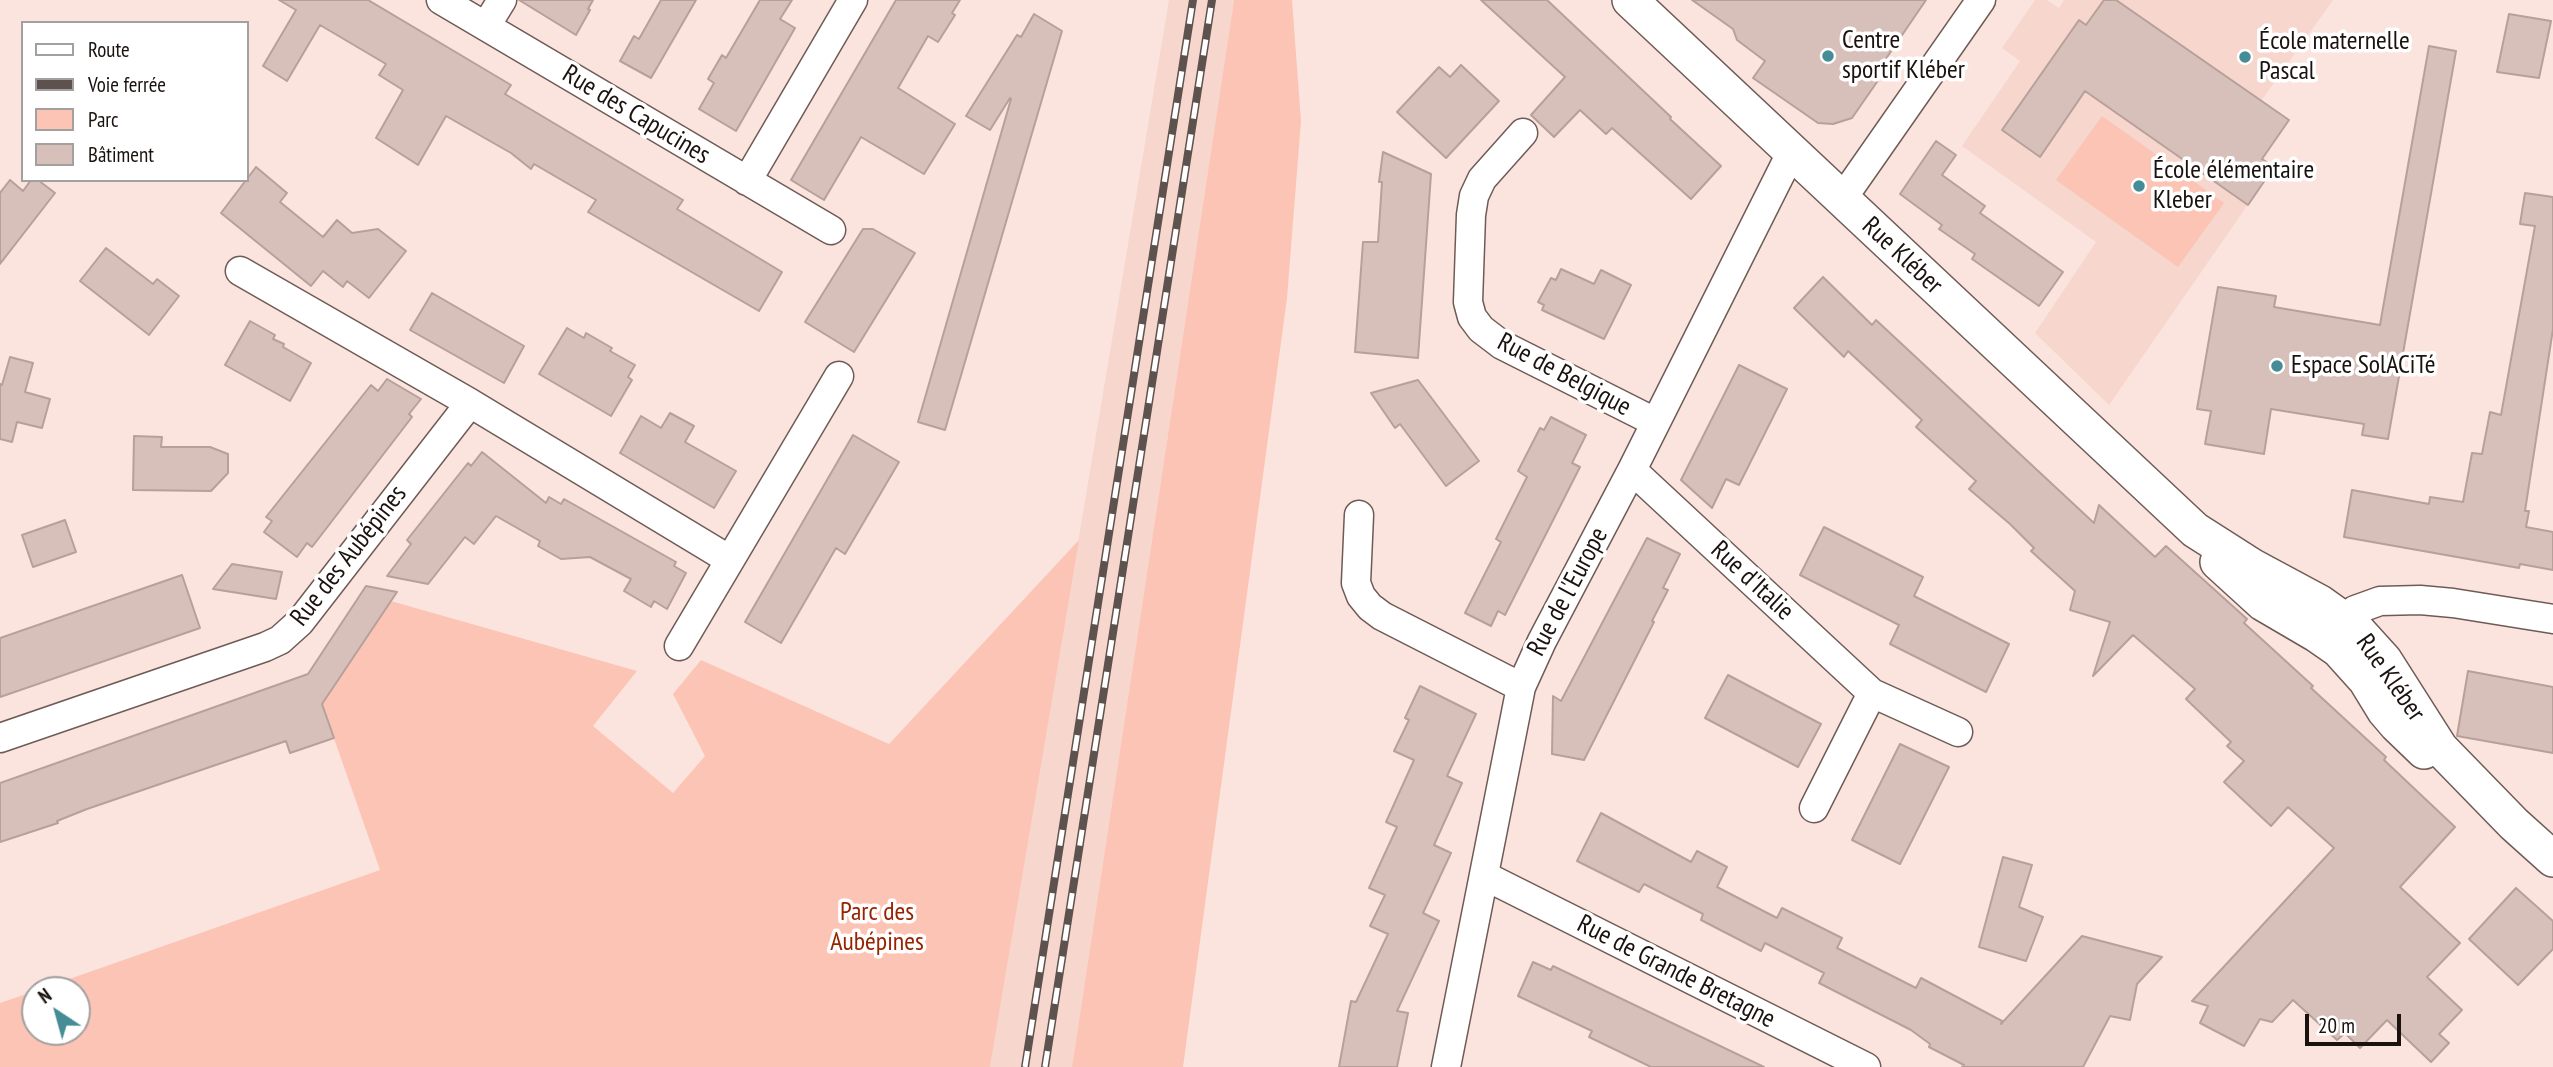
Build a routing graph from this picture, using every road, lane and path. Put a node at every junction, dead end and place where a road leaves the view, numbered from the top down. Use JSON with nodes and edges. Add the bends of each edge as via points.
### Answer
{"nodes":[{"id":1,"x":442,"y":0,"type":"edge"},
{"id":2,"x":502,"y":0,"type":"edge"},
{"id":3,"x":853,"y":0,"type":"edge"},
{"id":4,"x":1630,"y":0,"type":"edge"},
{"id":5,"x":1981,"y":0,"type":"edge"},
{"id":6,"x":486,"y":26,"type":"junction"},
{"id":7,"x":1523,"y":133,"type":"dead end"},
{"id":8,"x":1791,"y":153,"type":"junction"},
{"id":9,"x":747,"y":181,"type":"junction"},
{"id":10,"x":1842,"y":199,"type":"junction"},
{"id":11,"x":831,"y":230,"type":"dead end"},
{"id":12,"x":240,"y":271,"type":"dead end"},
{"id":13,"x":839,"y":376,"type":"dead end"},
{"id":14,"x":470,"y":403,"type":"junction"},
{"id":15,"x":1655,"y":422,"type":"junction"},
{"id":16,"x":1632,"y":470,"type":"junction"},
{"id":17,"x":1359,"y":515,"type":"dead end"},
{"id":18,"x":730,"y":559,"type":"junction"},
{"id":19,"x":2553,"y":619,"type":"edge"},
{"id":20,"x":2334,"y":629,"type":"junction"},
{"id":21,"x":679,"y":646,"type":"dead end"},
{"id":22,"x":1521,"y":687,"type":"junction"},
{"id":23,"x":1872,"y":692,"type":"junction"},
{"id":24,"x":1958,"y":733,"type":"dead end"},
{"id":25,"x":0,"y":738,"type":"edge"},
{"id":26,"x":1814,"y":808,"type":"dead end"},
{"id":27,"x":2553,"y":859,"type":"edge"},
{"id":28,"x":1485,"y":876,"type":"junction"},
{"id":29,"x":1446,"y":1067,"type":"edge"},
{"id":30,"x":1867,"y":1067,"type":"edge"}],
"edges":[{"from":1,"to":6,"type":"street","name":"Rue des Capucines"},
{"from":2,"to":6,"type":"street"},
{"from":3,"to":9,"type":"street"},
{"from":4,"to":8,"type":"street","name":"Rue Kléber"},
{"from":5,"to":10,"type":"street"},
{"from":6,"to":9,"type":"street","name":"Rue des Capucines"},
{"from":7,"to":15,"type":"street","name":"Rue de Belgique","via":[[1482,179],[1474,196],[1468,302],[1472,317],[1502,345]]},
{"from":8,"to":10,"type":"street","name":"Rue Kléber"},
{"from":8,"to":15,"type":"street","name":"Rue de l'Europe"},
{"from":9,"to":11,"type":"street","name":"Rue des Capucines"},
{"from":10,"to":20,"type":"street","name":"Rue Kléber","via":[[2195,530]]},
{"from":12,"to":14,"type":"street"},
{"from":13,"to":18,"type":"street"},
{"from":14,"to":18,"type":"street"},
{"from":14,"to":25,"type":"street","name":"Rue des Aubépines","via":[[300,622],[280,640]]},
{"from":15,"to":16,"type":"street","name":"Rue de l'Europe"},
{"from":16,"to":22,"type":"street","name":"Rue de l'Europe"},
{"from":16,"to":23,"type":"street","name":"Rue d'Italie"},
{"from":17,"to":22,"type":"street","via":[[1356,583],[1370,607]]},
{"from":18,"to":21,"type":"street"},
{"from":19,"to":20,"type":"street","via":[[2420,600],[2380,601],[2355,610]]},
{"from":20,"to":27,"type":"street","name":"Rue Kléber","via":[[2364,637],[2384,660],[2440,748]]},
{"from":22,"to":28,"type":"street","name":"Rue de l'Europe"},
{"from":23,"to":24,"type":"street","name":"Rue d'Italie"},
{"from":23,"to":26,"type":"street"},
{"from":28,"to":29,"type":"street","name":"Rue de l'Europe"},
{"from":28,"to":30,"type":"street","name":"Rue de Grande Bretagne"}]}
